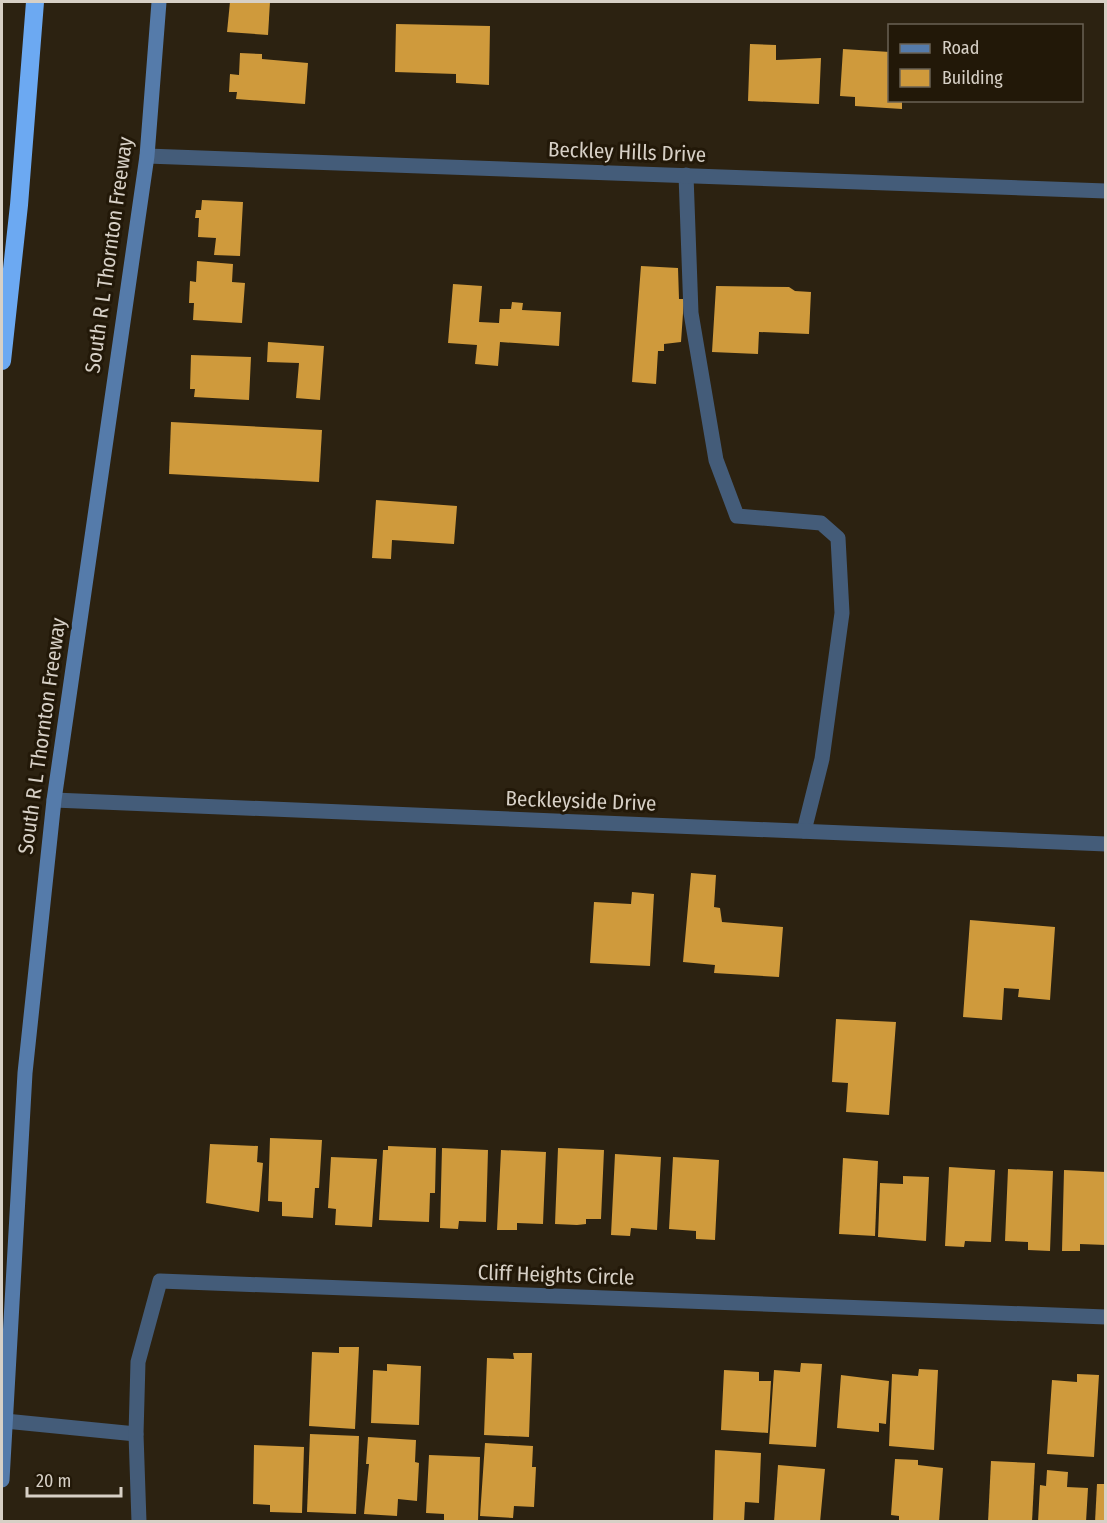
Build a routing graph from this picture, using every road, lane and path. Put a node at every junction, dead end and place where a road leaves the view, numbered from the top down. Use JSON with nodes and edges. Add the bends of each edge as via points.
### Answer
{"nodes":[{"id":1,"x":35,"y":2,"type":"edge"},
{"id":2,"x":159,"y":2,"type":"edge"},
{"id":3,"x":147,"y":156,"type":"junction"},
{"id":4,"x":686,"y":176,"type":"junction"},
{"id":5,"x":1106,"y":191,"type":"edge"},
{"id":6,"x":2,"y":361,"type":"edge"},
{"id":7,"x":54,"y":800,"type":"junction"},
{"id":8,"x":804,"y":831,"type":"junction"},
{"id":9,"x":1106,"y":844,"type":"edge"},
{"id":10,"x":1106,"y":1317,"type":"edge"},
{"id":11,"x":5,"y":1420,"type":"junction"},
{"id":12,"x":136,"y":1434,"type":"junction"},
{"id":13,"x":2,"y":1480,"type":"edge"},
{"id":14,"x":139,"y":1521,"type":"edge"}],
"edges":[{"from":1,"to":6,"type":"highway"},
{"from":2,"to":3,"type":"main road","name":"South R L Thornton Freeway"},
{"from":3,"to":4,"type":"street","name":"Beckley Hills Drive"},
{"from":3,"to":7,"type":"main road","name":"South R L Thornton Freeway"},
{"from":4,"to":5,"type":"street","name":"Beckley Hills Drive"},
{"from":4,"to":8,"type":"street","via":[[691,313],[716,460],[737,516],[821,523],[838,538],[842,613],[822,759]]},
{"from":7,"to":8,"type":"street","name":"Beckleyside Drive"},
{"from":7,"to":11,"type":"main road","name":"South R L Thornton Freeway","via":[[25,1073]]},
{"from":8,"to":9,"type":"street","name":"Beckleyside Drive"},
{"from":10,"to":12,"type":"street","name":"Cliff Heights Circle","via":[[160,1281],[138,1362]]},
{"from":11,"to":12,"type":"street"},
{"from":11,"to":13,"type":"main road","name":"South R L Thornton Freeway"},
{"from":12,"to":14,"type":"street","name":"Cliff Heights Circle"}]}
